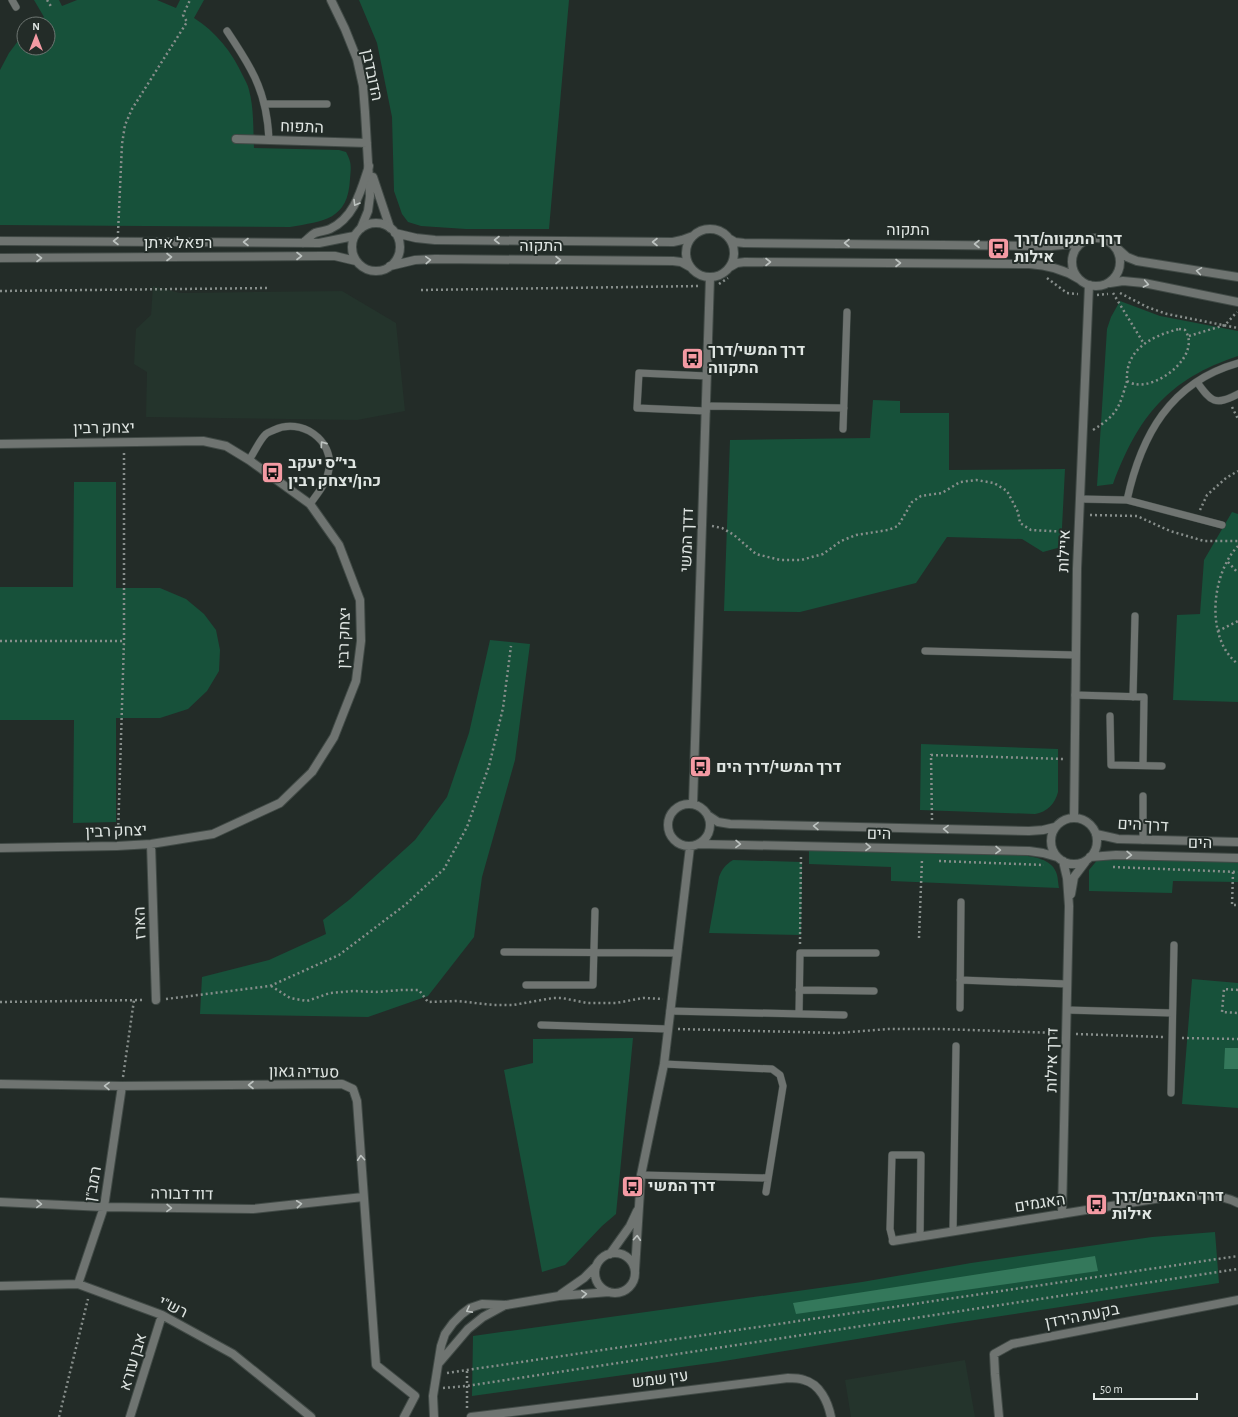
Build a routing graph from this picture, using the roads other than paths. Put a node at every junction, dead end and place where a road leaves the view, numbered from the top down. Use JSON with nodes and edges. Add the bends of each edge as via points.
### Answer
{"nodes":[{"id":1,"x":12,"y":0,"type":"edge"},
{"id":2,"x":333,"y":1,"type":"edge"},
{"id":3,"x":16,"y":7,"type":"dead end"},
{"id":4,"x":227,"y":31,"type":"dead end"},
{"id":5,"x":264,"y":104,"type":"junction"},
{"id":6,"x":327,"y":104,"type":"dead end"},
{"id":7,"x":236,"y":138,"type":"dead end"},
{"id":8,"x":269,"y":140,"type":"junction"},
{"id":9,"x":367,"y":143,"type":"junction"},
{"id":10,"x":369,"y":164,"type":"junction"},
{"id":11,"x":361,"y":228,"type":"junction"},
{"id":12,"x":392,"y":230,"type":"junction"},
{"id":13,"x":354,"y":236,"type":"junction"},
{"id":14,"x":693,"y":236,"type":"junction"},
{"id":15,"x":730,"y":239,"type":"junction"},
{"id":16,"x":0,"y":241,"type":"edge"},
{"id":17,"x":1085,"y":241,"type":"junction"},
{"id":18,"x":303,"y":243,"type":"junction"},
{"id":19,"x":1116,"y":248,"type":"junction"},
{"id":20,"x":0,"y":258,"type":"edge"},
{"id":21,"x":356,"y":261,"type":"junction"},
{"id":22,"x":390,"y":266,"type":"junction"},
{"id":23,"x":690,"y":267,"type":"junction"},
{"id":24,"x":730,"y":267,"type":"junction"},
{"id":25,"x":710,"y":277,"type":"junction"},
{"id":26,"x":1238,"y":277,"type":"edge"},
{"id":27,"x":1079,"y":279,"type":"junction"},
{"id":28,"x":1108,"y":284,"type":"junction"},
{"id":29,"x":1089,"y":285,"type":"junction"},
{"id":30,"x":1238,"y":302,"type":"edge"},
{"id":31,"x":847,"y":312,"type":"dead end"},
{"id":32,"x":1238,"y":363,"type":"edge"},
{"id":33,"x":707,"y":376,"type":"junction"},
{"id":34,"x":1197,"y":382,"type":"junction"},
{"id":35,"x":1238,"y":394,"type":"edge"},
{"id":36,"x":706,"y":408,"type":"junction"},
{"id":37,"x":844,"y":408,"type":"junction"},
{"id":38,"x":843,"y":429,"type":"dead end"},
{"id":39,"x":0,"y":444,"type":"edge"},
{"id":40,"x":249,"y":460,"type":"junction"},
{"id":41,"x":1080,"y":498,"type":"junction"},
{"id":42,"x":1127,"y":500,"type":"junction"},
{"id":43,"x":310,"y":504,"type":"junction"},
{"id":44,"x":1222,"y":525,"type":"dead end"},
{"id":45,"x":1135,"y":616,"type":"dead end"},
{"id":46,"x":925,"y":651,"type":"dead end"},
{"id":47,"x":1075,"y":655,"type":"junction"},
{"id":48,"x":1075,"y":695,"type":"junction"},
{"id":49,"x":1133,"y":697,"type":"junction"},
{"id":50,"x":1110,"y":716,"type":"dead end"},
{"id":51,"x":1143,"y":765,"type":"junction"},
{"id":52,"x":1162,"y":766,"type":"dead end"},
{"id":53,"x":1143,"y":796,"type":"dead end"},
{"id":54,"x":693,"y":804,"type":"junction"},
{"id":55,"x":709,"y":816,"type":"junction"},
{"id":56,"x":1074,"y":818,"type":"junction"},
{"id":57,"x":1055,"y":828,"type":"junction"},
{"id":58,"x":1096,"y":834,"type":"junction"},
{"id":59,"x":1143,"y":840,"type":"junction"},
{"id":60,"x":1238,"y":842,"type":"edge"},
{"id":61,"x":151,"y":844,"type":"junction"},
{"id":62,"x":699,"y":844,"type":"junction"},
{"id":63,"x":690,"y":847,"type":"junction"},
{"id":64,"x":0,"y":848,"type":"edge"},
{"id":65,"x":1089,"y":858,"type":"junction"},
{"id":66,"x":1236,"y":858,"type":"edge"},
{"id":67,"x":1060,"y":859,"type":"junction"},
{"id":68,"x":962,"y":902,"type":"dead end"},
{"id":69,"x":1069,"y":906,"type":"junction"},
{"id":70,"x":595,"y":911,"type":"dead end"},
{"id":71,"x":1174,"y":945,"type":"dead end"},
{"id":72,"x":504,"y":952,"type":"dead end"},
{"id":73,"x":594,"y":953,"type":"junction"},
{"id":74,"x":677,"y":953,"type":"junction"},
{"id":75,"x":876,"y":953,"type":"dead end"},
{"id":76,"x":960,"y":980,"type":"junction"},
{"id":77,"x":1067,"y":984,"type":"junction"},
{"id":78,"x":526,"y":985,"type":"dead end"},
{"id":79,"x":799,"y":990,"type":"junction"},
{"id":80,"x":874,"y":991,"type":"dead end"},
{"id":81,"x":156,"y":1000,"type":"road end"},
{"id":82,"x":960,"y":1008,"type":"dead end"},
{"id":83,"x":1067,"y":1010,"type":"junction"},
{"id":84,"x":670,"y":1012,"type":"junction"},
{"id":85,"x":1172,"y":1013,"type":"junction"},
{"id":86,"x":798,"y":1014,"type":"junction"},
{"id":87,"x":844,"y":1015,"type":"dead end"},
{"id":88,"x":541,"y":1025,"type":"dead end"},
{"id":89,"x":668,"y":1029,"type":"junction"},
{"id":90,"x":956,"y":1046,"type":"dead end"},
{"id":91,"x":664,"y":1064,"type":"junction"},
{"id":92,"x":0,"y":1084,"type":"edge"},
{"id":93,"x":122,"y":1086,"type":"junction"},
{"id":94,"x":1171,"y":1093,"type":"dead end"},
{"id":95,"x":641,"y":1175,"type":"junction"},
{"id":96,"x":768,"y":1178,"type":"junction"},
{"id":97,"x":766,"y":1192,"type":"dead end"},
{"id":98,"x":363,"y":1197,"type":"junction"},
{"id":99,"x":0,"y":1202,"type":"edge"},
{"id":100,"x":1238,"y":1203,"type":"edge"},
{"id":101,"x":104,"y":1207,"type":"junction"},
{"id":102,"x":639,"y":1207,"type":"junction"},
{"id":103,"x":1062,"y":1214,"type":"junction"},
{"id":104,"x":953,"y":1231,"type":"junction"},
{"id":105,"x":920,"y":1236,"type":"junction"},
{"id":106,"x":893,"y":1240,"type":"joint"},
{"id":107,"x":610,"y":1254,"type":"junction"},
{"id":108,"x":596,"y":1266,"type":"junction"},
{"id":109,"x":635,"y":1270,"type":"junction"},
{"id":110,"x":78,"y":1284,"type":"junction"},
{"id":111,"x":0,"y":1286,"type":"edge"},
{"id":112,"x":609,"y":1292,"type":"junction"},
{"id":113,"x":559,"y":1296,"type":"junction"},
{"id":114,"x":1238,"y":1300,"type":"edge"},
{"id":115,"x":506,"y":1305,"type":"junction"},
{"id":116,"x":162,"y":1315,"type":"junction"},
{"id":117,"x":439,"y":1363,"type":"junction"},
{"id":118,"x":130,"y":1417,"type":"edge"},
{"id":119,"x":311,"y":1417,"type":"edge"},
{"id":120,"x":404,"y":1417,"type":"edge"},
{"id":121,"x":434,"y":1417,"type":"edge"},
{"id":122,"x":471,"y":1417,"type":"edge"},
{"id":123,"x":831,"y":1417,"type":"edge"},
{"id":124,"x":999,"y":1417,"type":"edge"}],
"edges":[{"from":1,"to":3,"type":"lane"},
{"from":2,"to":9,"type":"street","name":"הדובדבן","via":[[357,59]]},
{"from":4,"to":5,"type":"lane","via":[[251,68]]},
{"from":5,"to":6,"type":"lane"},
{"from":5,"to":8,"type":"lane"},
{"from":7,"to":8,"type":"street","name":"התפוח"},
{"from":8,"to":9,"type":"street","name":"התפוח"},
{"from":9,"to":10,"type":"street","name":"הדובדבן"},
{"from":10,"to":11,"type":"street","name":"הדובדבן","via":[[370,196],[368,211]]},
{"from":10,"to":12,"type":"street","name":"הדובדבן","via":[[378,196]]},
{"from":10,"to":18,"type":"street","one_way":true,"via":[[359,197],[344,219]]},
{"from":11,"to":12,"type":"street","via":[[376,223]]},
{"from":11,"to":13,"type":"street"},
{"from":14,"to":12,"type":"street","name":"התקוה","one_way":true,"via":[[673,242],[443,240],[416,238]]},
{"from":12,"to":22,"type":"street","via":[[399,243],[399,251]]},
{"from":13,"to":18,"type":"street","name":"רפאל איתן"},
{"from":13,"to":21,"type":"street","via":[[351,247]]},
{"from":14,"to":15,"type":"street","via":[[699,231],[710,229],[721,231]]},
{"from":14,"to":23,"type":"street","via":[[686,249]]},
{"from":17,"to":15,"type":"street","name":"התקוה","one_way":true,"via":[[1051,246],[736,242]]},
{"from":15,"to":24,"type":"street","via":[[734,253]]},
{"from":18,"to":16,"type":"street","name":"רפאל איתן","one_way":true},
{"from":17,"to":19,"type":"street","via":[[1100,238],[1111,242]]},
{"from":17,"to":27,"type":"street","via":[[1077,248],[1072,258],[1073,270]]},
{"from":26,"to":19,"type":"street","one_way":true,"via":[[1137,261],[1124,256]]},
{"from":19,"to":28,"type":"street","via":[[1120,258],[1120,270]]},
{"from":20,"to":21,"type":"street","name":"רפאל איתן","one_way":true,"via":[[335,256]]},
{"from":21,"to":22,"type":"street","via":[[372,271]]},
{"from":22,"to":23,"type":"street","name":"התקוה","one_way":true,"via":[[415,260],[435,259],[673,261]]},
{"from":23,"to":25,"type":"street","via":[[699,274]]},
{"from":24,"to":25,"type":"street","via":[[721,274]]},
{"from":24,"to":27,"type":"street","name":"התקוה","one_way":true,"via":[[745,262],[1029,264],[1056,268]]},
{"from":25,"to":33,"type":"street","name":"דדך המשי"},
{"from":27,"to":29,"type":"street"},
{"from":28,"to":29,"type":"street","via":[[1096,287]]},
{"from":28,"to":30,"type":"street","one_way":true,"via":[[1123,281],[1140,282]]},
{"from":29,"to":41,"type":"street","name":"איילות"},
{"from":31,"to":37,"type":"lane"},
{"from":32,"to":34,"type":"lane","via":[[1217,370]]},
{"from":33,"to":36,"type":"street","name":"דדך המשי"},
{"from":33,"to":36,"type":"lane","via":[[638,373],[637,401],[637,408]]},
{"from":34,"to":35,"type":"lane","via":[[1207,396],[1217,401],[1224,401]]},
{"from":34,"to":42,"type":"lane","via":[[1172,402],[1149,434],[1135,468]]},
{"from":36,"to":37,"type":"lane"},
{"from":36,"to":54,"type":"street","name":"דדך המשי"},
{"from":37,"to":38,"type":"lane"},
{"from":39,"to":40,"type":"street","name":"יצחק רבין","via":[[203,441],[226,446]]},
{"from":40,"to":43,"type":"street","name":"יצחק רבין"},
{"from":43,"to":40,"type":"lane","one_way":true,"via":[[325,484],[329,469],[329,455],[323,442],[312,432],[296,426],[280,428],[266,434]]},
{"from":41,"to":42,"type":"lane"},
{"from":41,"to":47,"type":"street","name":"איילות"},
{"from":42,"to":44,"type":"lane"},
{"from":43,"to":61,"type":"street","name":"יצחק רבין","via":[[339,545],[360,600],[361,641],[356,681],[334,737],[312,772],[280,803],[213,834]]},
{"from":45,"to":49,"type":"lane"},
{"from":46,"to":47,"type":"lane"},
{"from":47,"to":48,"type":"street","name":"איילות"},
{"from":48,"to":49,"type":"lane"},
{"from":48,"to":56,"type":"street","name":"איילות"},
{"from":49,"to":51,"type":"lane","via":[[1144,697]]},
{"from":50,"to":51,"type":"lane","via":[[1111,765]]},
{"from":51,"to":52,"type":"lane"},
{"from":53,"to":59,"type":"lane"},
{"from":54,"to":55,"type":"street","via":[[702,808]]},
{"from":54,"to":63,"type":"street","via":[[677,808],[668,822],[672,838]]},
{"from":57,"to":55,"type":"street","name":"הים","one_way":true,"via":[[1029,831],[730,824],[718,822]]},
{"from":55,"to":62,"type":"street","via":[[710,832]]},
{"from":56,"to":57,"type":"street","via":[[1063,821]]},
{"from":56,"to":58,"type":"street","via":[[1087,822]]},
{"from":57,"to":67,"type":"street","via":[[1051,845],[1053,852]]},
{"from":58,"to":59,"type":"street","name":"דרך הים","via":[[1118,839]]},
{"from":58,"to":65,"type":"street","via":[[1097,845]]},
{"from":59,"to":60,"type":"street","name":"דרך הים"},
{"from":61,"to":64,"type":"street","name":"יצחק רבין"},
{"from":61,"to":81,"type":"street","name":"הארז"},
{"from":62,"to":63,"type":"street"},
{"from":62,"to":67,"type":"street","name":"הים","one_way":true,"via":[[1029,851]]},
{"from":63,"to":74,"type":"street"},
{"from":65,"to":66,"type":"street","name":"הים","one_way":true,"via":[[1116,855]]},
{"from":65,"to":67,"type":"street","via":[[1074,864]]},
{"from":65,"to":69,"type":"street","via":[[1074,877]]},
{"from":67,"to":69,"type":"street","via":[[1067,878]]},
{"from":68,"to":76,"type":"lane"},
{"from":69,"to":77,"type":"street","name":"דרך אילות"},
{"from":70,"to":73,"type":"lane"},
{"from":71,"to":85,"type":"lane"},
{"from":72,"to":73,"type":"lane"},
{"from":73,"to":74,"type":"lane"},
{"from":73,"to":78,"type":"lane","via":[[593,985]]},
{"from":74,"to":84,"type":"street"},
{"from":75,"to":79,"type":"lane","via":[[800,953]]},
{"from":76,"to":77,"type":"lane"},
{"from":76,"to":82,"type":"lane"},
{"from":77,"to":83,"type":"street","name":"דרך אילות"},
{"from":79,"to":80,"type":"lane"},
{"from":79,"to":86,"type":"lane"},
{"from":83,"to":85,"type":"lane"},
{"from":83,"to":103,"type":"street","name":"דרך אילות"},
{"from":84,"to":86,"type":"lane"},
{"from":84,"to":89,"type":"street"},
{"from":85,"to":94,"type":"lane"},
{"from":86,"to":87,"type":"lane"},
{"from":88,"to":89,"type":"lane"},
{"from":89,"to":91,"type":"street"},
{"from":90,"to":104,"type":"lane"},
{"from":91,"to":95,"type":"street"},
{"from":91,"to":96,"type":"lane","via":[[772,1069],[780,1075],[783,1086]]},
{"from":93,"to":92,"type":"street","name":"סעדיה גאון","one_way":true},
{"from":98,"to":93,"type":"street","name":"סעדיה גאון","one_way":true,"via":[[357,1101],[353,1089],[342,1084]]},
{"from":93,"to":101,"type":"street","name":"רמב\"ן"},
{"from":95,"to":96,"type":"lane"},
{"from":95,"to":102,"type":"street"},
{"from":96,"to":97,"type":"lane"},
{"from":101,"to":98,"type":"street","name":"דוד דבורה","one_way":true,"via":[[253,1208]]},
{"from":98,"to":120,"type":"street","name":"סעדיה גאון","via":[[376,1365],[415,1396]]},
{"from":99,"to":101,"type":"street","name":"דוד דבורה","one_way":true},
{"from":100,"to":103,"type":"street","name":"האגמים","via":[[1208,1196],[1167,1197]]},
{"from":101,"to":110,"type":"street","name":"רמב\"ן"},
{"from":102,"to":107,"type":"street","via":[[630,1226]]},
{"from":109,"to":102,"type":"street","one_way":true},
{"from":103,"to":104,"type":"street","name":"האגמים"},
{"from":104,"to":105,"type":"street","name":"האגמים"},
{"from":105,"to":106,"type":"street","name":"האגמים"},
{"from":105,"to":106,"type":"lane","via":[[921,1155],[892,1155],[890,1229]]},
{"from":107,"to":108,"type":"street","via":[[599,1260]]},
{"from":107,"to":109,"type":"street","via":[[623,1254],[633,1263]]},
{"from":108,"to":112,"type":"street","via":[[596,1279],[603,1289]]},
{"from":108,"to":113,"type":"street"},
{"from":109,"to":112,"type":"street","via":[[635,1277],[628,1288],[622,1292]]},
{"from":110,"to":111,"type":"street","name":"רש\"י"},
{"from":110,"to":116,"type":"street","name":"רש\"י"},
{"from":113,"to":112,"type":"street","one_way":true},
{"from":113,"to":115,"type":"street"},
{"from":114,"to":124,"type":"street","name":"בקעת הירדן","via":[[1012,1344],[994,1354]]},
{"from":115,"to":117,"type":"street","via":[[483,1317],[468,1329]]},
{"from":115,"to":117,"type":"street","one_way":true,"via":[[482,1304],[462,1314],[445,1334]]},
{"from":116,"to":118,"type":"street","name":"אבן עזרא"},
{"from":116,"to":119,"type":"street","name":"רש\"י","via":[[233,1354]]},
{"from":117,"to":121,"type":"street","via":[[434,1389]]},
{"from":122,"to":123,"type":"street","name":"עין שמש","via":[[788,1378],[805,1380],[819,1388],[829,1406]]}]}
